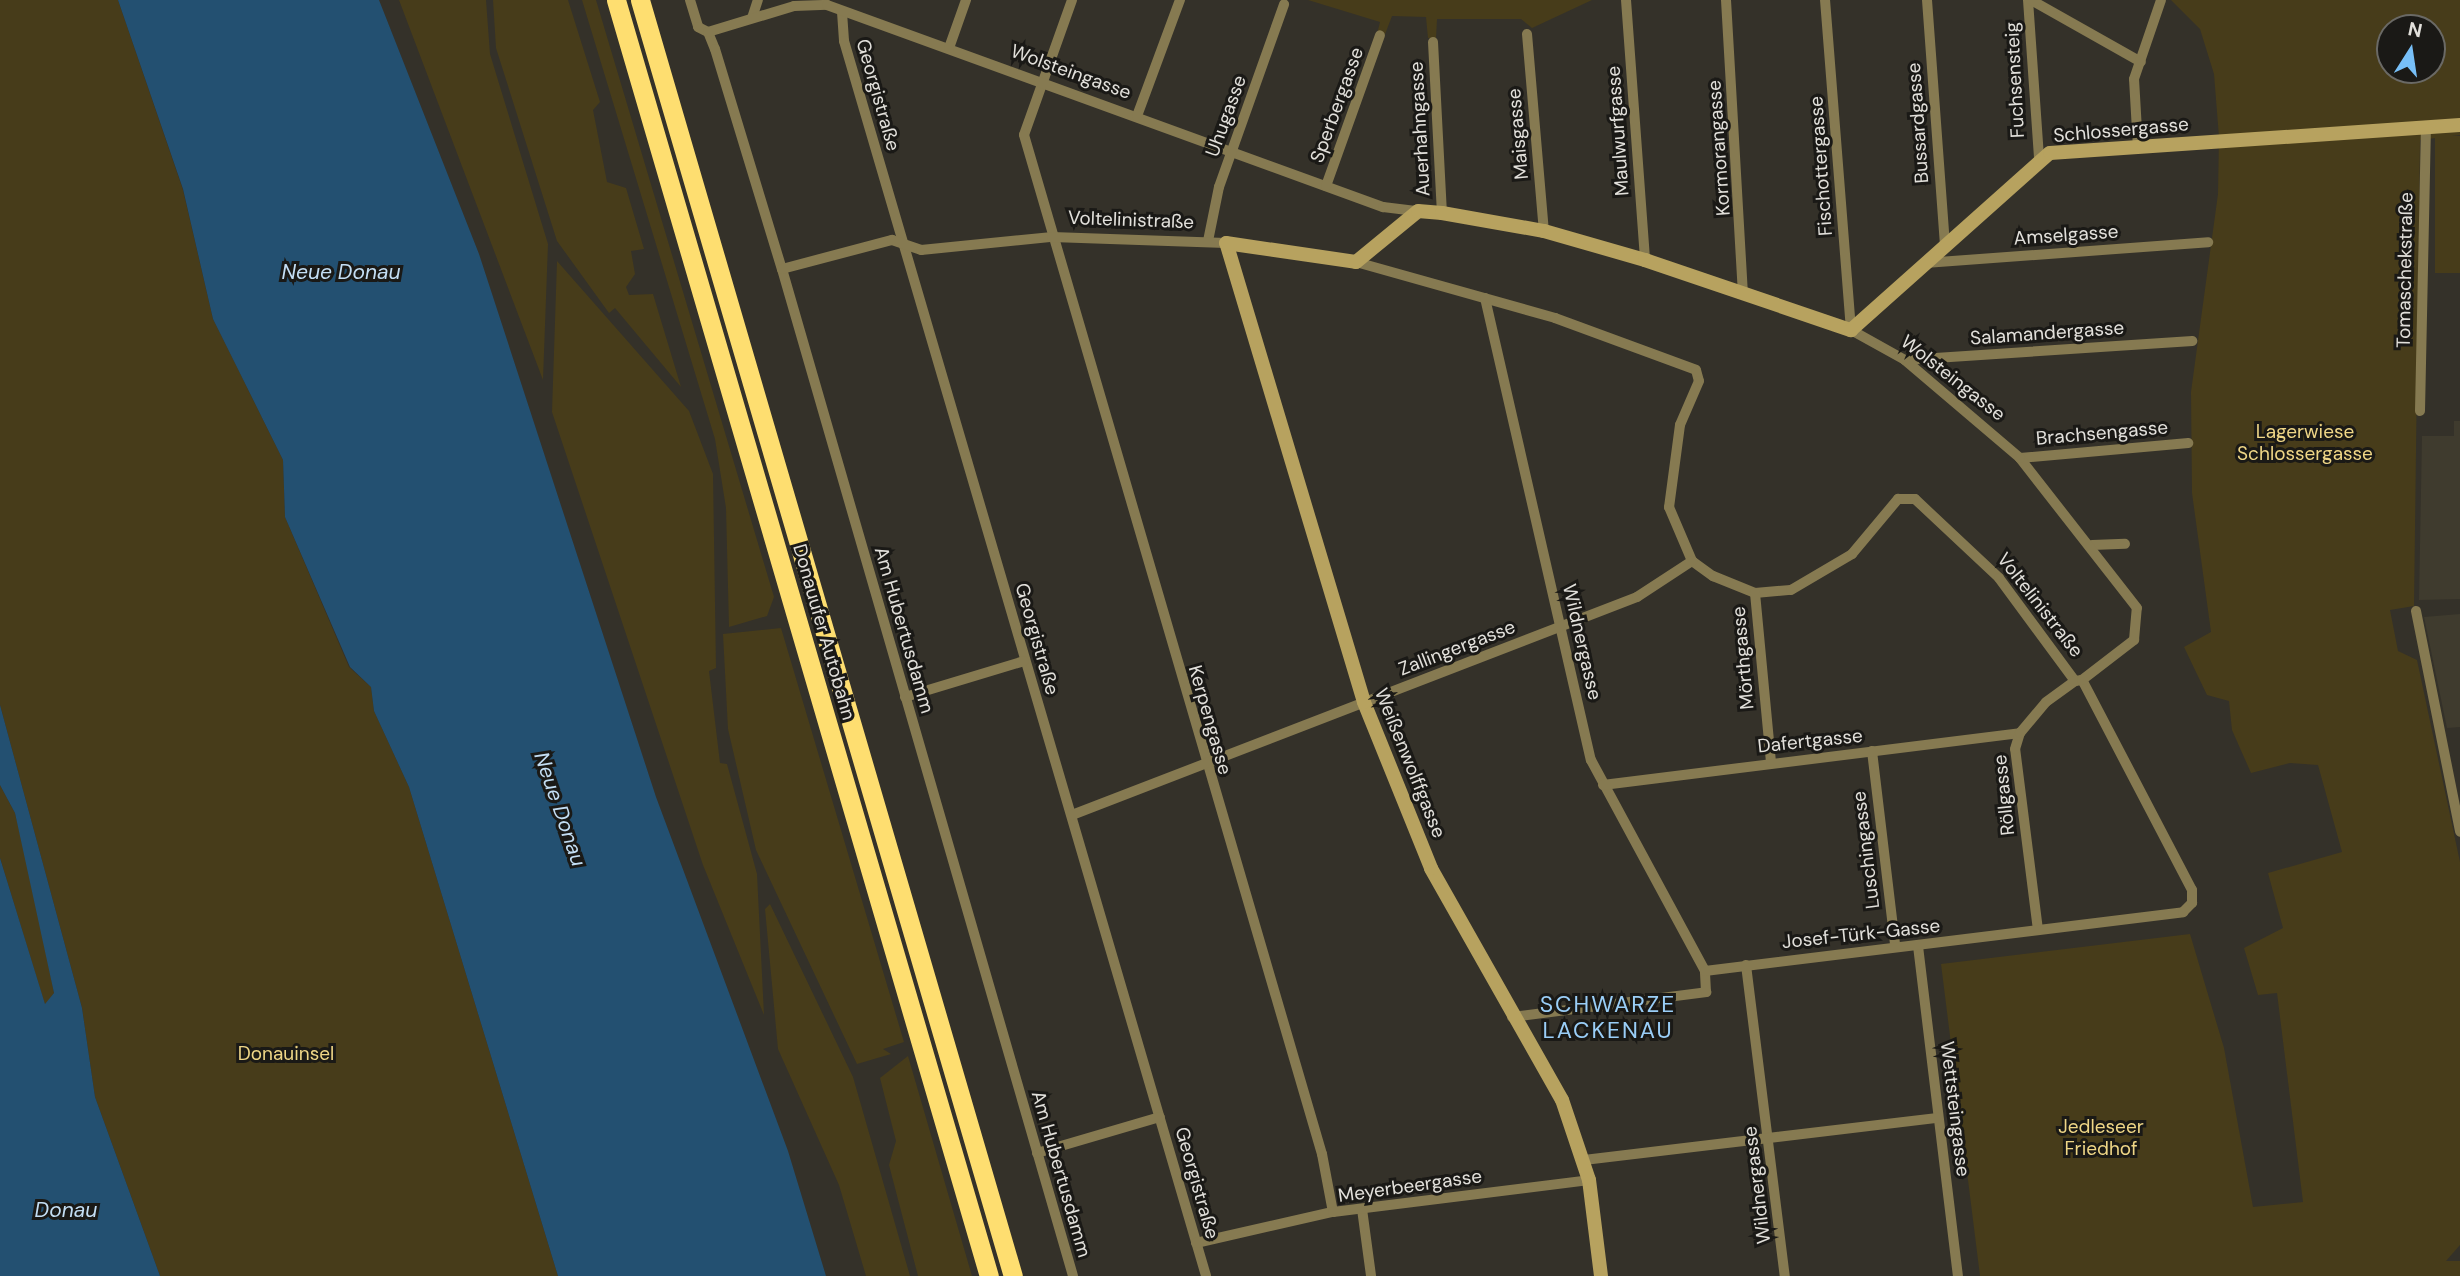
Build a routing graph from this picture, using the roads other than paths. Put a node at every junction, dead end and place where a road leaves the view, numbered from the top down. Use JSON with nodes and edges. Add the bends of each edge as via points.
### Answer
{"nodes":[{"id":1,"x":616,"y":0,"type":"edge"},
{"id":2,"x":640,"y":0,"type":"edge"},
{"id":3,"x":690,"y":0,"type":"edge"},
{"id":4,"x":758,"y":0,"type":"edge"},
{"id":5,"x":861,"y":0,"type":"edge"},
{"id":6,"x":966,"y":0,"type":"edge"},
{"id":7,"x":1072,"y":0,"type":"edge"},
{"id":8,"x":1180,"y":0,"type":"edge"},
{"id":9,"x":1626,"y":0,"type":"edge"},
{"id":10,"x":1726,"y":0,"type":"edge"},
{"id":11,"x":1825,"y":0,"type":"edge"},
{"id":12,"x":1927,"y":0,"type":"edge"},
{"id":13,"x":2030,"y":0,"type":"edge"},
{"id":14,"x":2161,"y":0,"type":"edge"},
{"id":15,"x":1284,"y":4,"type":"dead end"},
{"id":16,"x":842,"y":12,"type":"junction"},
{"id":17,"x":856,"y":13,"type":"junction"},
{"id":18,"x":752,"y":18,"type":"junction"},
{"id":19,"x":708,"y":32,"type":"junction"},
{"id":20,"x":1527,"y":34,"type":"dead end"},
{"id":21,"x":1380,"y":35,"type":"dead end"},
{"id":22,"x":1433,"y":42,"type":"dead end"},
{"id":23,"x":948,"y":48,"type":"junction"},
{"id":24,"x":2141,"y":61,"type":"junction"},
{"id":25,"x":1042,"y":82,"type":"junction"},
{"id":26,"x":1137,"y":116,"type":"junction"},
{"id":27,"x":2460,"y":125,"type":"edge"},
{"id":28,"x":2426,"y":130,"type":"junction"},
{"id":29,"x":2138,"y":148,"type":"junction"},
{"id":30,"x":1233,"y":151,"type":"junction"},
{"id":31,"x":2039,"y":159,"type":"junction"},
{"id":32,"x":1326,"y":186,"type":"junction"},
{"id":33,"x":1418,"y":211,"type":"junction"},
{"id":34,"x":1442,"y":213,"type":"junction"},
{"id":35,"x":1544,"y":232,"type":"junction"},
{"id":36,"x":1052,"y":237,"type":"junction"},
{"id":37,"x":1208,"y":241,"type":"junction"},
{"id":38,"x":2208,"y":242,"type":"dead end"},
{"id":39,"x":1226,"y":243,"type":"junction"},
{"id":40,"x":1945,"y":244,"type":"junction"},
{"id":41,"x":904,"y":245,"type":"junction"},
{"id":42,"x":1645,"y":260,"type":"junction"},
{"id":43,"x":1356,"y":262,"type":"junction"},
{"id":44,"x":1926,"y":263,"type":"junction"},
{"id":45,"x":782,"y":270,"type":"junction"},
{"id":46,"x":1743,"y":293,"type":"junction"},
{"id":47,"x":1485,"y":298,"type":"junction"},
{"id":48,"x":1851,"y":330,"type":"junction"},
{"id":49,"x":2192,"y":341,"type":"dead end"},
{"id":50,"x":1905,"y":360,"type":"junction"},
{"id":51,"x":2420,"y":411,"type":"dead end"},
{"id":52,"x":2188,"y":443,"type":"dead end"},
{"id":53,"x":2020,"y":458,"type":"junction"},
{"id":54,"x":2125,"y":544,"type":"dead end"},
{"id":55,"x":2092,"y":545,"type":"junction"},
{"id":56,"x":1692,"y":561,"type":"junction"},
{"id":57,"x":1755,"y":593,"type":"junction"},
{"id":58,"x":2416,"y":611,"type":"dead end"},
{"id":59,"x":1560,"y":628,"type":"junction"},
{"id":60,"x":1024,"y":661,"type":"junction"},
{"id":61,"x":2101,"y":668,"type":"joint"},
{"id":62,"x":2078,"y":680,"type":"junction"},
{"id":63,"x":905,"y":697,"type":"junction"},
{"id":64,"x":1364,"y":702,"type":"junction"},
{"id":65,"x":2020,"y":733,"type":"junction"},
{"id":66,"x":1872,"y":751,"type":"junction"},
{"id":67,"x":1771,"y":762,"type":"junction"},
{"id":68,"x":1205,"y":763,"type":"junction"},
{"id":69,"x":1603,"y":785,"type":"junction"},
{"id":70,"x":1072,"y":815,"type":"junction"},
{"id":71,"x":2460,"y":832,"type":"edge"},
{"id":72,"x":2192,"y":903,"type":"joint"},
{"id":73,"x":2038,"y":930,"type":"junction"},
{"id":74,"x":1895,"y":944,"type":"junction"},
{"id":75,"x":1918,"y":946,"type":"junction"},
{"id":76,"x":1746,"y":965,"type":"junction"},
{"id":77,"x":1705,"y":971,"type":"junction"},
{"id":78,"x":1511,"y":1017,"type":"junction"},
{"id":79,"x":1160,"y":1117,"type":"junction"},
{"id":80,"x":1938,"y":1118,"type":"junction"},
{"id":81,"x":1769,"y":1139,"type":"junction"},
{"id":82,"x":1037,"y":1153,"type":"junction"},
{"id":83,"x":1584,"y":1160,"type":"junction"},
{"id":84,"x":1589,"y":1180,"type":"junction"},
{"id":85,"x":1362,"y":1209,"type":"junction"},
{"id":86,"x":1333,"y":1212,"type":"junction"},
{"id":87,"x":1196,"y":1243,"type":"junction"},
{"id":88,"x":989,"y":1276,"type":"edge"},
{"id":89,"x":1013,"y":1276,"type":"edge"},
{"id":90,"x":1073,"y":1276,"type":"edge"},
{"id":91,"x":1206,"y":1276,"type":"edge"},
{"id":92,"x":1371,"y":1276,"type":"edge"},
{"id":93,"x":1601,"y":1276,"type":"edge"},
{"id":94,"x":1785,"y":1276,"type":"edge"},
{"id":95,"x":1958,"y":1276,"type":"edge"}],
"edges":[{"from":1,"to":88,"type":"highway","name":"Donauufer Autobahn"},
{"from":2,"to":89,"type":"highway","name":"Donauufer Autobahn"},
{"from":3,"to":19,"type":"street","name":"Am Hubertusdamm","via":[[698,27]]},
{"from":4,"to":18,"type":"street"},
{"from":5,"to":17,"type":"street"},
{"from":6,"to":23,"type":"street"},
{"from":7,"to":25,"type":"street","name":"Kerpengasse"},
{"from":8,"to":26,"type":"street"},
{"from":9,"to":42,"type":"street","name":"Maulwurfgasse"},
{"from":10,"to":46,"type":"street","name":"Kormorangasse"},
{"from":11,"to":48,"type":"street","name":"Fischottergasse"},
{"from":12,"to":40,"type":"street","name":"Bussardgasse"},
{"from":13,"to":24,"type":"street"},
{"from":13,"to":31,"type":"street","name":"Fuchsensteig"},
{"from":14,"to":24,"type":"street"},
{"from":15,"to":30,"type":"street","name":"Uhugasse"},
{"from":16,"to":17,"type":"street","name":"Wolsteingasse"},
{"from":16,"to":18,"type":"street","name":"Wolsteingasse","via":[[827,5],[794,6]]},
{"from":16,"to":41,"type":"street","name":"Georgistraße","via":[[844,41]]},
{"from":17,"to":23,"type":"street","name":"Wolsteingasse"},
{"from":18,"to":19,"type":"street","name":"Wolsteingasse"},
{"from":19,"to":45,"type":"street","name":"Am Hubertusdamm"},
{"from":20,"to":35,"type":"street","name":"Maisgasse"},
{"from":21,"to":32,"type":"street","name":"Sperbergasse"},
{"from":22,"to":34,"type":"street","name":"Auerhahngasse"},
{"from":23,"to":25,"type":"street","name":"Wolsteingasse"},
{"from":24,"to":29,"type":"street","via":[[2134,79]]},
{"from":25,"to":26,"type":"street","name":"Wolsteingasse"},
{"from":25,"to":36,"type":"street","name":"Kerpengasse","via":[[1024,135]]},
{"from":26,"to":30,"type":"street","name":"Wolsteingasse"},
{"from":27,"to":28,"type":"street","name":"Schlossergasse"},
{"from":28,"to":29,"type":"street","name":"Schlossergasse"},
{"from":28,"to":51,"type":"street","name":"Tomaschekstraße"},
{"from":29,"to":31,"type":"street","name":"Schlossergasse"},
{"from":30,"to":32,"type":"street","name":"Wolsteingasse"},
{"from":30,"to":37,"type":"street","name":"Uhugasse"},
{"from":31,"to":40,"type":"street","name":"Schlossergasse"},
{"from":32,"to":33,"type":"street","name":"Wolsteingasse"},
{"from":33,"to":34,"type":"street"},
{"from":33,"to":43,"type":"street"},
{"from":34,"to":35,"type":"street","name":"Wolsteingasse"},
{"from":35,"to":42,"type":"street","name":"Wolsteingasse"},
{"from":36,"to":37,"type":"street","name":"Voltelinistraße"},
{"from":36,"to":41,"type":"street","name":"Voltelinistraße","via":[[921,250]]},
{"from":36,"to":68,"type":"street","name":"Kerpengasse"},
{"from":37,"to":39,"type":"street","name":"Voltelinistraße"},
{"from":38,"to":44,"type":"street","name":"Amselgasse"},
{"from":39,"to":43,"type":"street","name":"Voltelinistraße"},
{"from":39,"to":64,"type":"street","name":"Weißenwolffgasse"},
{"from":40,"to":44,"type":"street","name":"Schlossergasse"},
{"from":41,"to":45,"type":"street","name":"Voltelinistraße","via":[[892,240]]},
{"from":41,"to":60,"type":"street","name":"Georgistraße"},
{"from":42,"to":46,"type":"street","name":"Wolsteingasse"},
{"from":43,"to":47,"type":"street","name":"Voltelinistraße"},
{"from":44,"to":48,"type":"street","name":"Schlossergasse"},
{"from":45,"to":63,"type":"street","name":"Am Hubertusdamm"},
{"from":46,"to":48,"type":"street","name":"Wolsteingasse"},
{"from":47,"to":56,"type":"street","name":"Voltelinistraße","via":[[1627,342],[1700,375],[1680,425],[1670,481],[1669,507]]},
{"from":47,"to":59,"type":"street","name":"Wildnergasse"},
{"from":48,"to":50,"type":"street","name":"Wolsteingasse"},
{"from":49,"to":50,"type":"street","name":"Salamandergasse"},
{"from":50,"to":53,"type":"street","name":"Wolsteingasse"},
{"from":52,"to":53,"type":"street","name":"Brachsengasse"},
{"from":53,"to":55,"type":"street","name":"Wolsteingasse"},
{"from":54,"to":55,"type":"street"},
{"from":55,"to":61,"type":"street","name":"Wolsteingasse","via":[[2137,608],[2140,625],[2134,640]]},
{"from":56,"to":57,"type":"street"},
{"from":56,"to":59,"type":"street","name":"Zallingergasse","via":[[1637,597]]},
{"from":57,"to":62,"type":"street","name":"Voltelinistraße","via":[[1816,581],[1852,554],[1905,496],[1915,499],[1999,578]]},
{"from":57,"to":67,"type":"street","name":"Mörthgasse"},
{"from":58,"to":71,"type":"street"},
{"from":59,"to":64,"type":"street","name":"Zallingergasse"},
{"from":59,"to":69,"type":"street","name":"Wildnergasse","via":[[1591,760]]},
{"from":60,"to":63,"type":"street"},
{"from":60,"to":70,"type":"street","name":"Georgistraße"},
{"from":61,"to":62,"type":"street","name":"Voltelinistraße"},
{"from":62,"to":65,"type":"street","name":"Röllgasse"},
{"from":62,"to":72,"type":"street","name":"Voltelinistraße","via":[[2192,890]]},
{"from":63,"to":82,"type":"street","name":"Am Hubertusdamm"},
{"from":64,"to":68,"type":"street","name":"Zallingergasse"},
{"from":64,"to":78,"type":"street","name":"Weißenwolffgasse","via":[[1431,868]]},
{"from":65,"to":66,"type":"street","name":"Dafertgasse"},
{"from":65,"to":73,"type":"street","name":"Röllgasse","via":[[2015,749]]},
{"from":66,"to":67,"type":"street","name":"Dafertgasse"},
{"from":66,"to":74,"type":"street","name":"Luschingasse"},
{"from":67,"to":69,"type":"street","name":"Dafertgasse"},
{"from":68,"to":70,"type":"street","name":"Zallingergasse"},
{"from":68,"to":86,"type":"street","name":"Kerpengasse","via":[[1322,1154]]},
{"from":69,"to":77,"type":"street","name":"Wildnergasse"},
{"from":70,"to":79,"type":"street","name":"Georgistraße"},
{"from":72,"to":73,"type":"street","name":"Josef-Türk-Gasse","via":[[2183,912]]},
{"from":73,"to":75,"type":"street","name":"Josef-Türk-Gasse"},
{"from":74,"to":75,"type":"street","name":"Josef-Türk-Gasse"},
{"from":74,"to":76,"type":"street","name":"Josef-Türk-Gasse"},
{"from":75,"to":80,"type":"street","name":"Wettsteingasse"},
{"from":76,"to":77,"type":"street","name":"Josef-Türk-Gasse"},
{"from":76,"to":81,"type":"street","name":"Wildnergasse"},
{"from":77,"to":78,"type":"street","via":[[1706,992]]},
{"from":78,"to":83,"type":"street","name":"Weißenwolffgasse","via":[[1562,1100]]},
{"from":79,"to":82,"type":"street"},
{"from":79,"to":87,"type":"street","name":"Georgistraße"},
{"from":80,"to":81,"type":"street"},
{"from":80,"to":95,"type":"street","name":"Wettsteingasse"},
{"from":81,"to":83,"type":"street"},
{"from":81,"to":94,"type":"street","name":"Wildnergasse"},
{"from":82,"to":90,"type":"street","name":"Am Hubertusdamm"},
{"from":83,"to":84,"type":"street","name":"Weißenwolffgasse"},
{"from":84,"to":85,"type":"street","name":"Meyerbeergasse"},
{"from":84,"to":93,"type":"street","name":"Weißenwolffgasse"},
{"from":85,"to":86,"type":"street","name":"Meyerbeergasse"},
{"from":85,"to":92,"type":"street"},
{"from":86,"to":87,"type":"street","name":"Meyerbeergasse"},
{"from":87,"to":91,"type":"street","name":"Georgistraße"}]}
